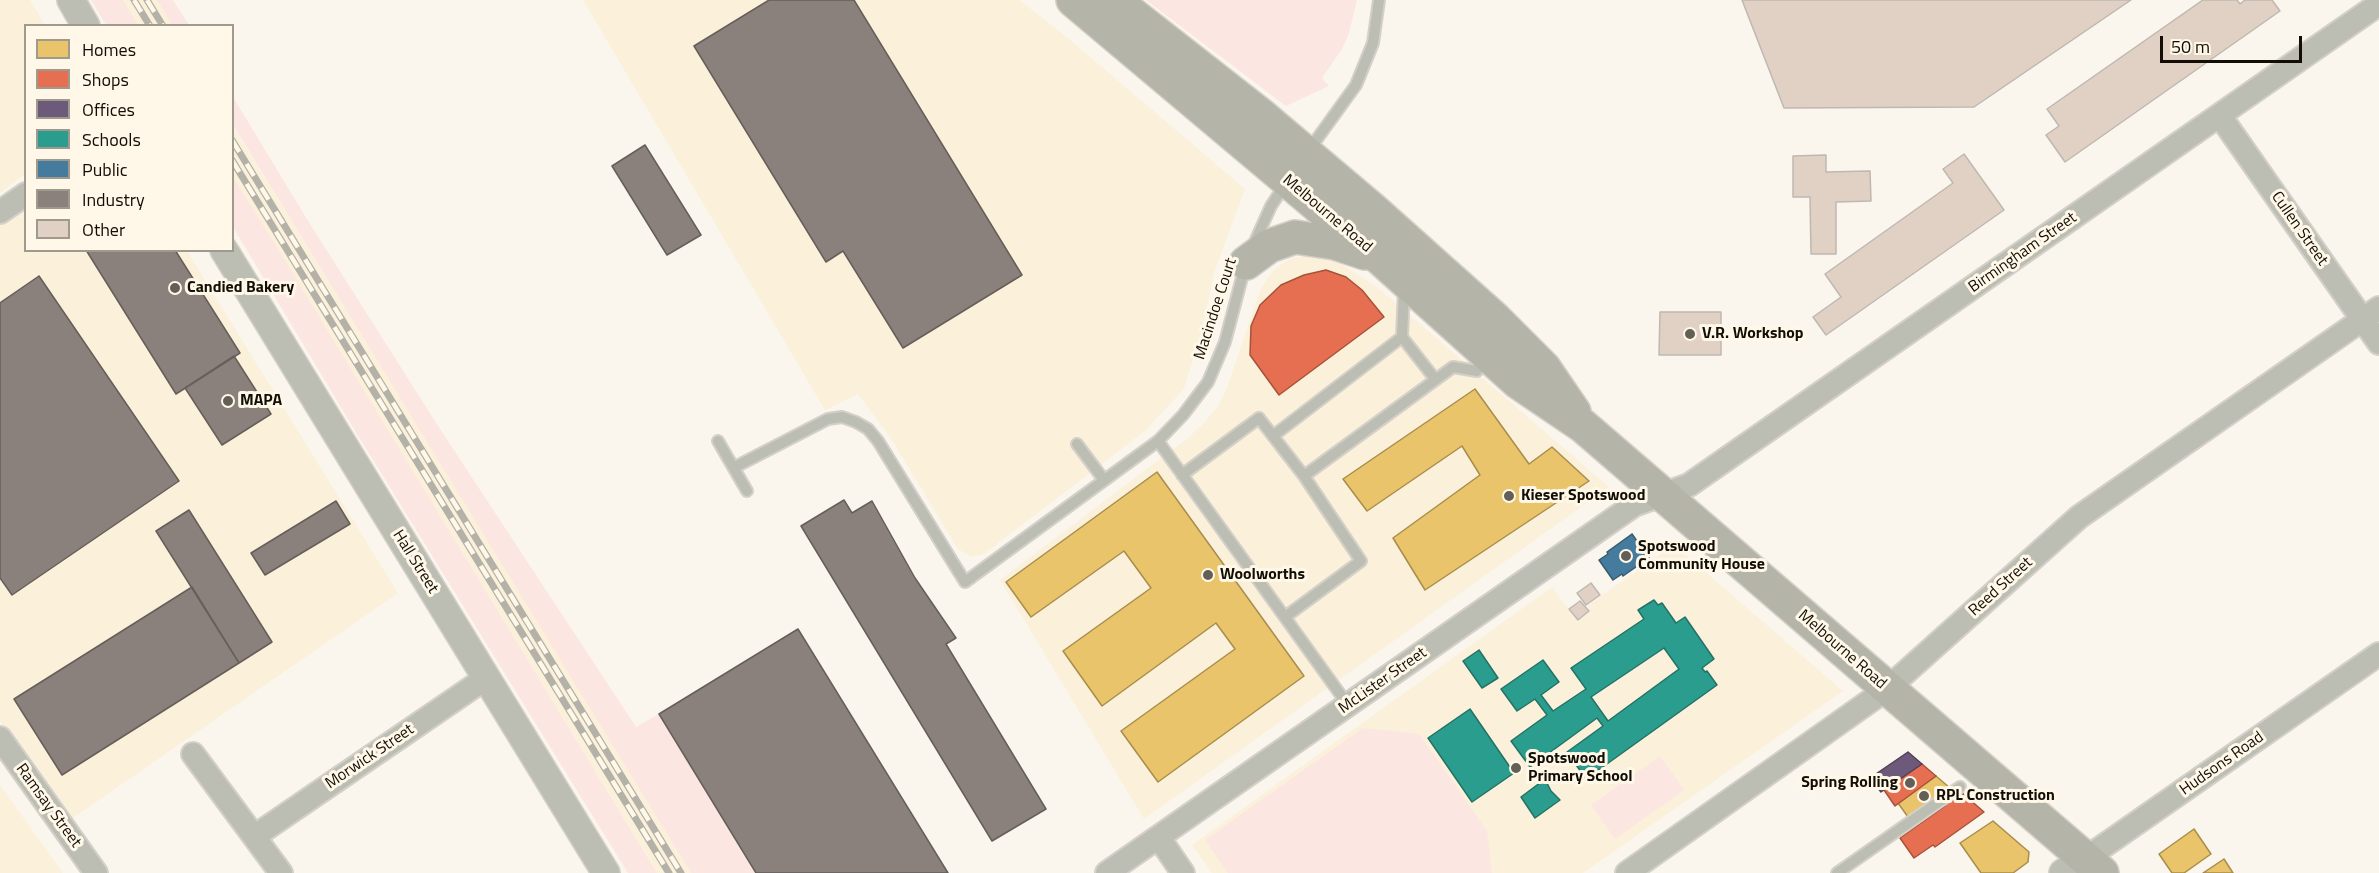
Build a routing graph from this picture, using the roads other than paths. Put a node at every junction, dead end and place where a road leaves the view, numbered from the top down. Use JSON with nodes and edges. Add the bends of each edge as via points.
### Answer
{"nodes":[{"id":1,"x":71,"y":0,"type":"edge"},
{"id":2,"x":1073,"y":0,"type":"edge"},
{"id":3,"x":1114,"y":0,"type":"edge"},
{"id":4,"x":1379,"y":0,"type":"edge"},
{"id":5,"x":2379,"y":4,"type":"edge"},
{"id":6,"x":85,"y":24,"type":"edge"},
{"id":7,"x":2220,"y":116,"type":"junction"},
{"id":8,"x":1297,"y":167,"type":"junction"},
{"id":9,"x":24,"y":195,"type":"edge"},
{"id":10,"x":0,"y":212,"type":"edge"},
{"id":11,"x":225,"y":252,"type":"edge"},
{"id":12,"x":1246,"y":263,"type":"junction"},
{"id":13,"x":1393,"y":270,"type":"junction"},
{"id":14,"x":2371,"y":314,"type":"edge"},
{"id":15,"x":1402,"y":337,"type":"junction"},
{"id":16,"x":2379,"y":343,"type":"edge"},
{"id":17,"x":1477,"y":371,"type":"dead end"},
{"id":18,"x":1436,"y":379,"type":"junction"},
{"id":19,"x":1583,"y":426,"type":"junction"},
{"id":20,"x":1273,"y":436,"type":"junction"},
{"id":21,"x":718,"y":441,"type":"dead end"},
{"id":22,"x":1158,"y":441,"type":"junction"},
{"id":23,"x":1077,"y":444,"type":"dead end"},
{"id":24,"x":735,"y":468,"type":"junction"},
{"id":25,"x":1182,"y":475,"type":"junction"},
{"id":26,"x":1304,"y":476,"type":"junction"},
{"id":27,"x":1104,"y":480,"type":"junction"},
{"id":28,"x":747,"y":491,"type":"dead end"},
{"id":29,"x":1663,"y":494,"type":"junction"},
{"id":30,"x":1285,"y":617,"type":"junction"},
{"id":31,"x":2379,"y":654,"type":"edge"},
{"id":32,"x":486,"y":678,"type":"junction"},
{"id":33,"x":1887,"y":689,"type":"junction"},
{"id":34,"x":1348,"y":705,"type":"junction"},
{"id":35,"x":0,"y":738,"type":"edge"},
{"id":36,"x":193,"y":754,"type":"dead end"},
{"id":37,"x":1960,"y":787,"type":"dead end"},
{"id":38,"x":255,"y":836,"type":"junction"},
{"id":39,"x":1159,"y":838,"type":"junction"},
{"id":40,"x":2083,"y":868,"type":"edge"},
{"id":41,"x":96,"y":873,"type":"edge"},
{"id":42,"x":281,"y":873,"type":"edge"},
{"id":43,"x":606,"y":873,"type":"edge"},
{"id":44,"x":1107,"y":873,"type":"edge"},
{"id":45,"x":1183,"y":873,"type":"edge"},
{"id":46,"x":1627,"y":873,"type":"edge"},
{"id":47,"x":1837,"y":873,"type":"edge"}],
"edges":[{"from":1,"to":6,"type":"street"},
{"from":2,"to":8,"type":"main road","name":"Melbourne Road"},
{"from":3,"to":8,"type":"main road","name":"Melbourne Road"},
{"from":4,"to":8,"type":"lane","name":"Macindoe Court","via":[[1373,42],[1356,86]]},
{"from":5,"to":7,"type":"street","name":"Birmingham Street"},
{"from":7,"to":14,"type":"street","name":"Cullen Street"},
{"from":7,"to":29,"type":"street","name":"Birmingham Street","via":[[1696,480]]},
{"from":8,"to":12,"type":"lane","name":"Macindoe Court","via":[[1270,206]]},
{"from":8,"to":13,"type":"main road","name":"Melbourne Road"},
{"from":8,"to":19,"type":"main road","name":"Melbourne Road","via":[[1502,326],[1544,368]]},
{"from":9,"to":10,"type":"street"},
{"from":11,"to":32,"type":"street","name":"Hall Street"},
{"from":12,"to":13,"type":"main road","via":[[1269,246],[1295,237],[1335,243]]},
{"from":12,"to":22,"type":"lane","name":"Macindoe Court","via":[[1225,342],[1208,382]]},
{"from":13,"to":15,"type":"lane"},
{"from":13,"to":19,"type":"main road","name":"Melbourne Road","via":[[1518,382]]},
{"from":14,"to":16,"type":"street","name":"Cullen Street"},
{"from":14,"to":33,"type":"street","name":"Reed Street","via":[[2079,517]]},
{"from":15,"to":18,"type":"lane"},
{"from":15,"to":20,"type":"lane"},
{"from":17,"to":18,"type":"lane","via":[[1453,367]]},
{"from":18,"to":26,"type":"lane"},
{"from":19,"to":29,"type":"main road","name":"Melbourne Road"},
{"from":20,"to":25,"type":"lane","via":[[1259,418]]},
{"from":20,"to":26,"type":"lane"},
{"from":21,"to":24,"type":"lane"},
{"from":22,"to":25,"type":"lane"},
{"from":22,"to":27,"type":"lane","name":"Macindoe Court"},
{"from":23,"to":27,"type":"lane"},
{"from":24,"to":27,"type":"lane","name":"Macindoe Court","via":[[828,419],[842,417],[856,422],[878,441],[965,582]]},
{"from":24,"to":28,"type":"lane"},
{"from":25,"to":30,"type":"lane"},
{"from":26,"to":30,"type":"lane","via":[[1361,561]]},
{"from":29,"to":33,"type":"main road","name":"Melbourne Road"},
{"from":29,"to":34,"type":"street","name":"McLister Street","via":[[1634,505]]},
{"from":30,"to":34,"type":"lane"},
{"from":31,"to":40,"type":"street","name":"Hudsons Road"},
{"from":32,"to":38,"type":"street","name":"Morwick Street"},
{"from":32,"to":43,"type":"street","name":"Hall Street"},
{"from":33,"to":40,"type":"main road","name":"Melbourne Road"},
{"from":33,"to":46,"type":"street","name":"Reed Street"},
{"from":34,"to":39,"type":"street","name":"McLister Street"},
{"from":35,"to":41,"type":"street","name":"Ramsay Street"},
{"from":36,"to":38,"type":"street"},
{"from":37,"to":47,"type":"lane"},
{"from":38,"to":42,"type":"street"},
{"from":39,"to":44,"type":"street","name":"McLister Street"},
{"from":39,"to":45,"type":"street"}]}
